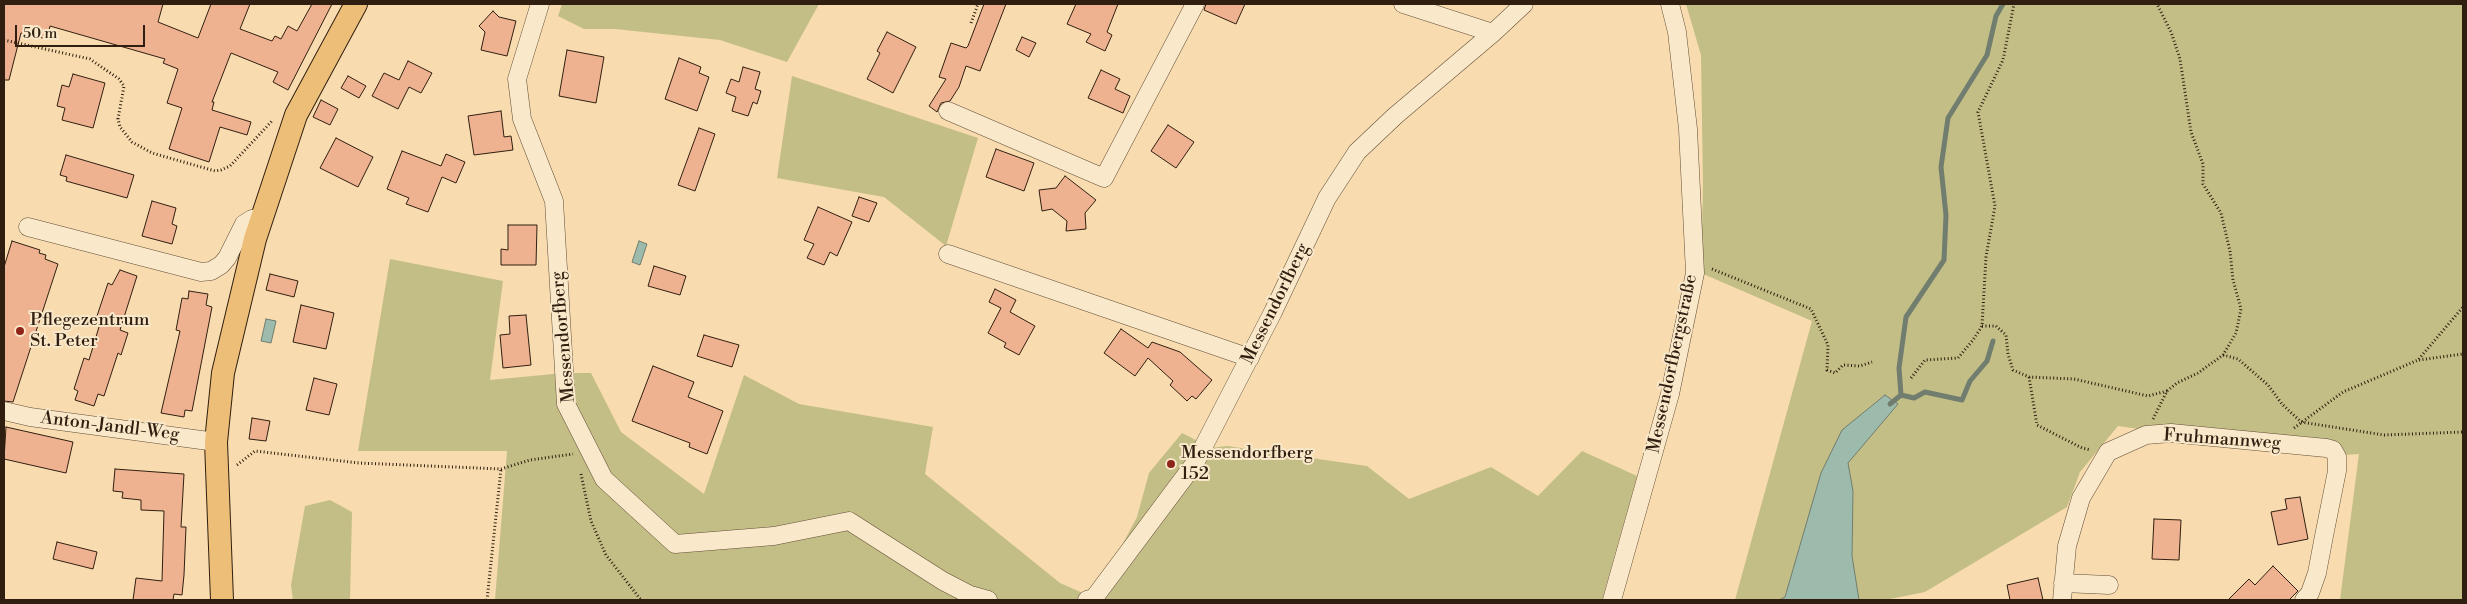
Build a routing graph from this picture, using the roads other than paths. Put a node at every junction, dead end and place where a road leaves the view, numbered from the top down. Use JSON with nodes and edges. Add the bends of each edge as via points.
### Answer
{"nodes":[{"id":1,"x":356,"y":4,"type":"edge"},
{"id":2,"x":540,"y":4,"type":"edge"},
{"id":3,"x":1195,"y":4,"type":"edge"},
{"id":4,"x":1403,"y":4,"type":"edge"},
{"id":5,"x":1524,"y":4,"type":"edge"},
{"id":6,"x":1670,"y":4,"type":"edge"},
{"id":7,"x":1493,"y":33,"type":"junction"},
{"id":8,"x":948,"y":111,"type":"dead end"},
{"id":9,"x":262,"y":218,"type":"junction"},
{"id":10,"x":28,"y":227,"type":"dead end"},
{"id":11,"x":948,"y":254,"type":"dead end"},
{"id":12,"x":1250,"y":358,"type":"junction"},
{"id":13,"x":4,"y":411,"type":"edge"},
{"id":14,"x":216,"y":442,"type":"junction"},
{"id":15,"x":2108,"y":585,"type":"dead end"},
{"id":16,"x":2062,"y":592,"type":"edge"},
{"id":17,"x":222,"y":600,"type":"edge"},
{"id":18,"x":988,"y":600,"type":"edge"},
{"id":19,"x":1088,"y":600,"type":"edge"},
{"id":20,"x":1612,"y":600,"type":"edge"},
{"id":21,"x":2304,"y":600,"type":"edge"}],
"edges":[{"from":1,"to":9,"type":"main road","via":[[296,115]]},
{"from":2,"to":18,"type":"street","name":"Messendorfberg","via":[[517,78],[522,119],[554,201],[566,404],[604,479],[675,544],[774,536],[849,521],[943,581]]},
{"from":3,"to":8,"type":"street","via":[[1104,178]]},
{"from":4,"to":7,"type":"street"},
{"from":5,"to":7,"type":"street","name":"Messendorfberg"},
{"from":6,"to":20,"type":"street","name":"Messendorfbergstraße","via":[[1677,32],[1688,129],[1694,273],[1670,394]]},
{"from":7,"to":12,"type":"street","name":"Messendorfberg","via":[[1395,116],[1358,152],[1327,198]]},
{"from":9,"to":10,"type":"street","via":[[244,224],[228,258],[221,265],[201,272]]},
{"from":9,"to":14,"type":"main road","via":[[254,239],[223,373]]},
{"from":11,"to":12,"type":"street"},
{"from":12,"to":19,"type":"street","name":"Messendorfberg","via":[[1195,463],[1094,598]]},
{"from":13,"to":14,"type":"street","name":"Anton-Jandl-Weg"},
{"from":14,"to":17,"type":"main road"},
{"from":15,"to":16,"type":"street"},
{"from":16,"to":21,"type":"street","name":"Fruhmannweg","via":[[2067,546],[2081,498],[2108,452],[2146,435],[2171,433],[2333,450],[2338,457],[2337,471],[2316,573],[2310,593]]}]}
